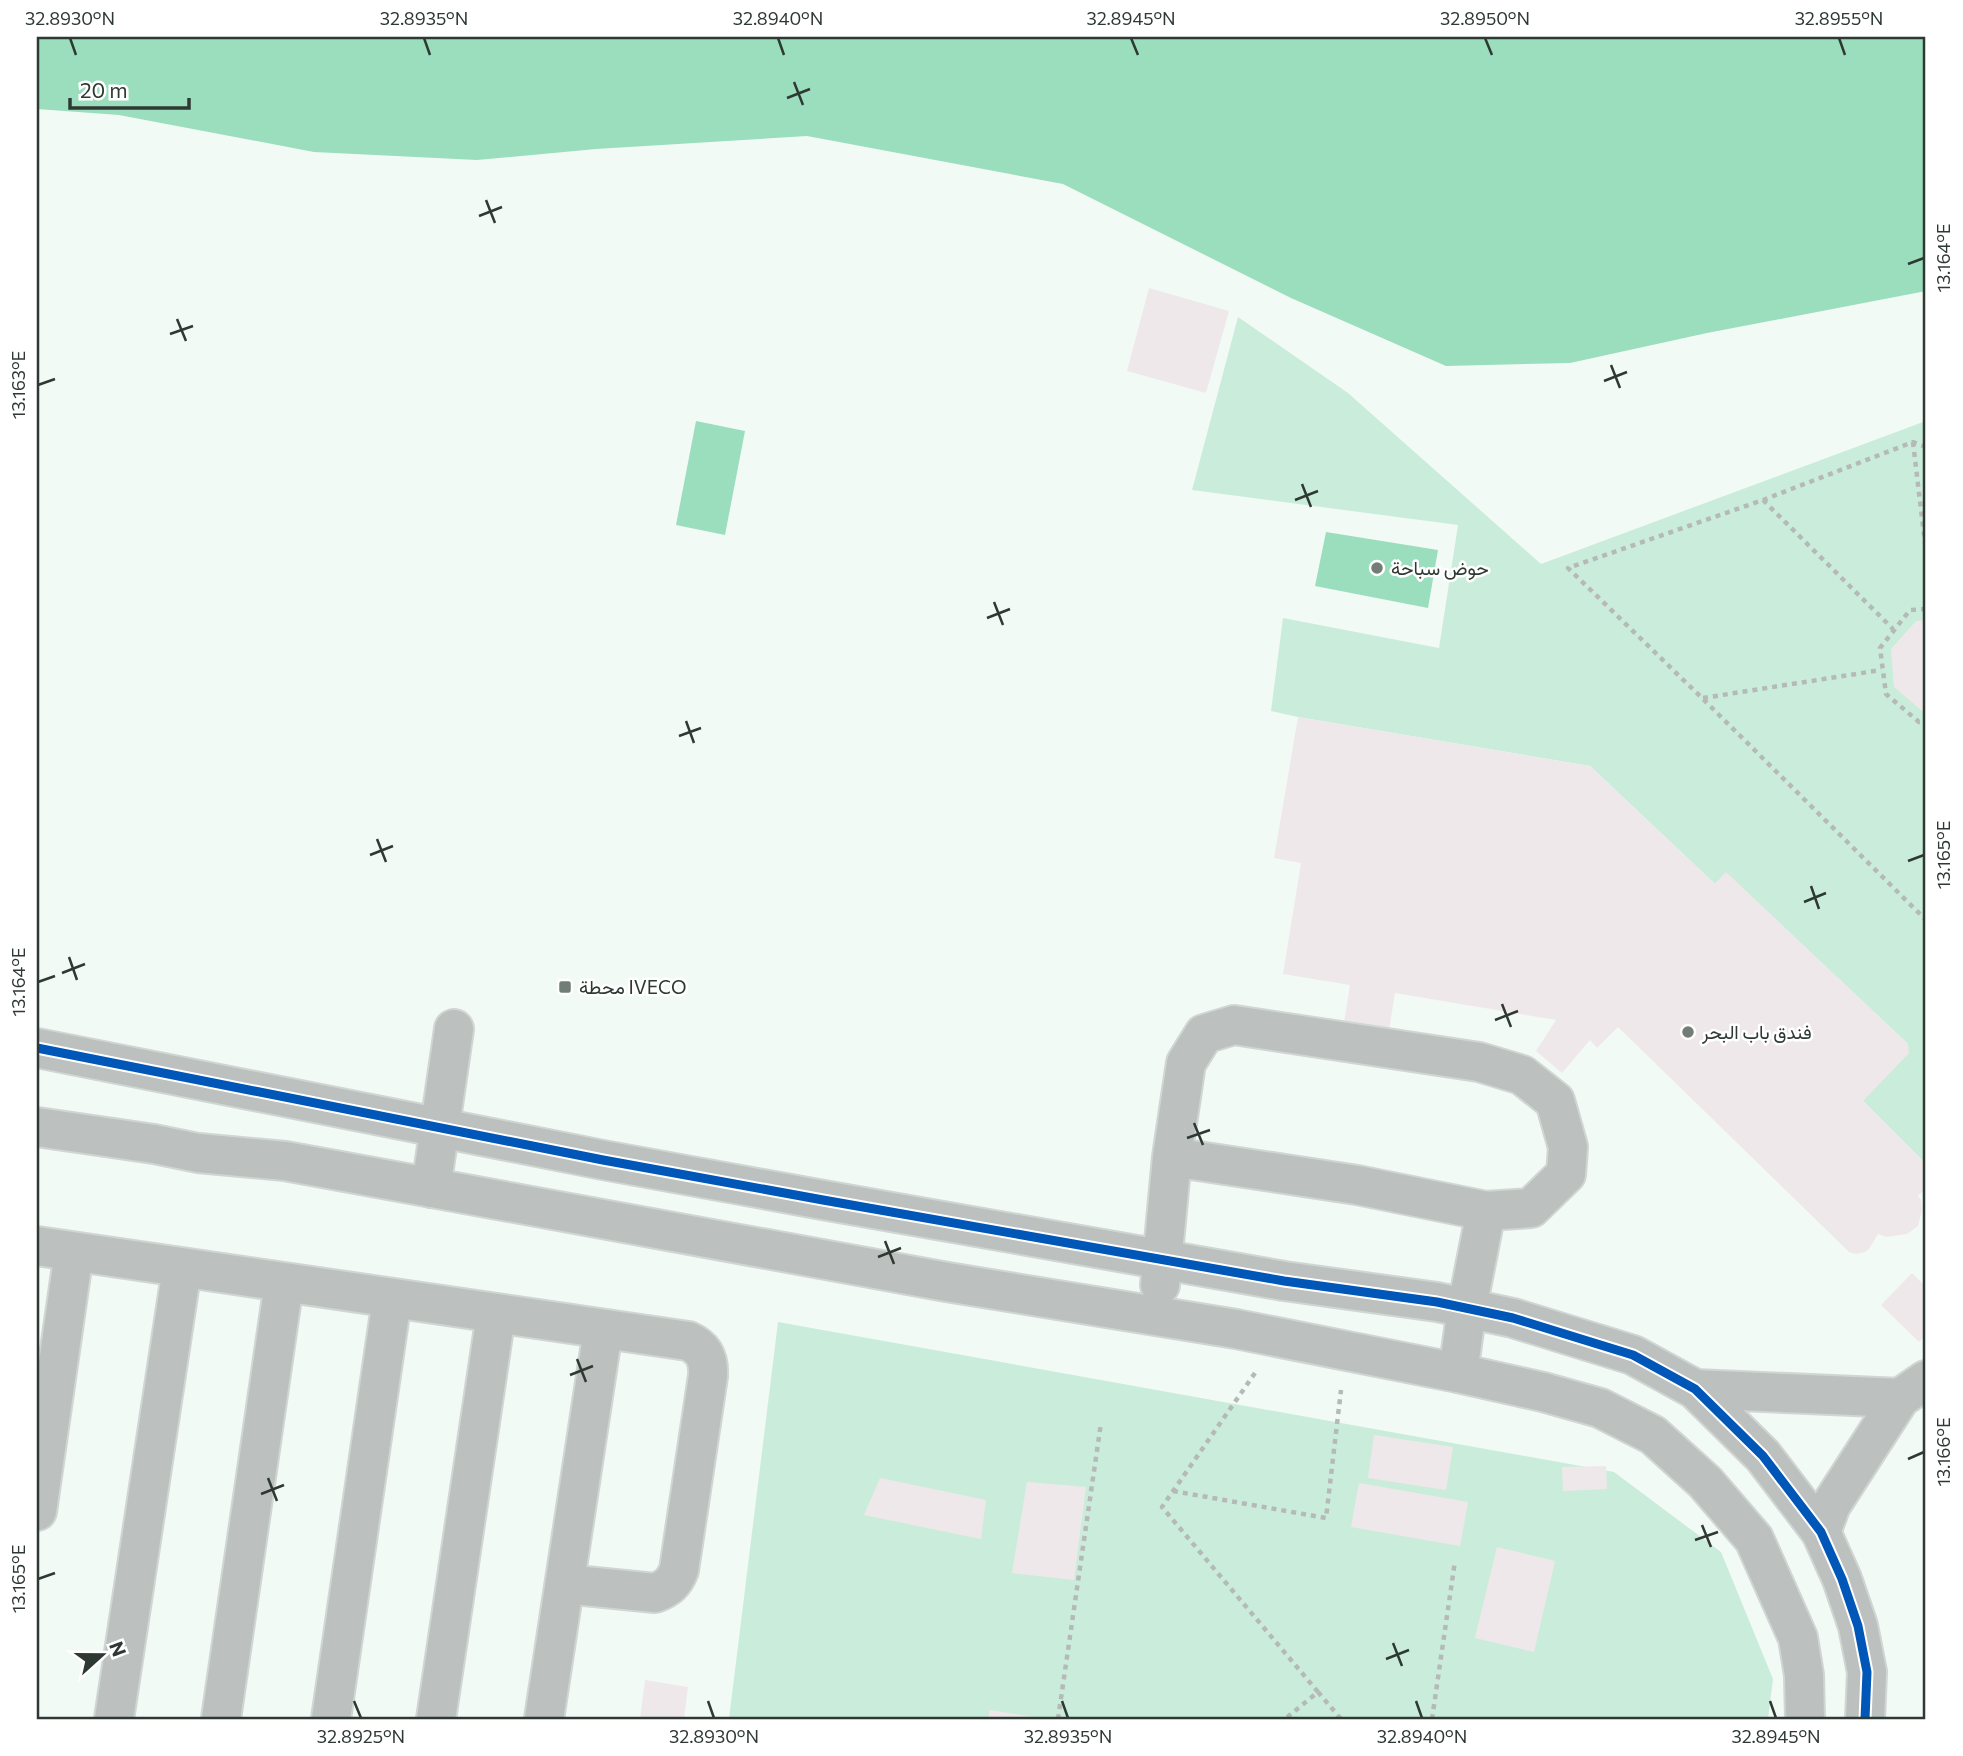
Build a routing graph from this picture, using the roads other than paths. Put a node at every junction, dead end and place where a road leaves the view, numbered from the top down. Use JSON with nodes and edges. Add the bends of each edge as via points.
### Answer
{"nodes":[{"id":1,"x":453,"y":1029,"type":"dead end"},
{"id":2,"x":37,"y":1048,"type":"edge"},
{"id":3,"x":440,"y":1127,"type":"junction"},
{"id":4,"x":37,"y":1128,"type":"edge"},
{"id":5,"x":1172,"y":1157,"type":"junction"},
{"id":6,"x":431,"y":1188,"type":"junction"},
{"id":7,"x":1486,"y":1211,"type":"junction"},
{"id":8,"x":37,"y":1247,"type":"edge"},
{"id":9,"x":74,"y":1252,"type":"junction"},
{"id":10,"x":1163,"y":1261,"type":"junction"},
{"id":11,"x":182,"y":1268,"type":"junction"},
{"id":12,"x":284,"y":1283,"type":"junction"},
{"id":13,"x":392,"y":1299,"type":"junction"},
{"id":14,"x":1467,"y":1308,"type":"junction"},
{"id":15,"x":496,"y":1314,"type":"junction"},
{"id":16,"x":1156,"y":1316,"type":"junction"},
{"id":17,"x":603,"y":1330,"type":"junction"},
{"id":18,"x":1458,"y":1373,"type":"junction"},
{"id":19,"x":1695,"y":1390,"type":"junction"},
{"id":20,"x":1916,"y":1391,"type":"edge"},
{"id":21,"x":37,"y":1511,"type":"edge"},
{"id":22,"x":1821,"y":1532,"type":"junction"},
{"id":23,"x":565,"y":1584,"type":"junction"},
{"id":24,"x":114,"y":1719,"type":"edge"},
{"id":25,"x":221,"y":1719,"type":"edge"},
{"id":26,"x":331,"y":1719,"type":"edge"},
{"id":27,"x":436,"y":1719,"type":"edge"},
{"id":28,"x":544,"y":1719,"type":"edge"},
{"id":29,"x":1805,"y":1719,"type":"edge"},
{"id":30,"x":1865,"y":1719,"type":"edge"}],
"edges":[{"from":1,"to":3,"type":"street"},
{"from":2,"to":3,"type":"street"},
{"from":3,"to":6,"type":"street"},
{"from":3,"to":10,"type":"street"},
{"from":4,"to":6,"type":"street","via":[[198,1153],[285,1161]]},
{"from":5,"to":7,"type":"street","via":[[1357,1185]]},
{"from":5,"to":7,"type":"street","via":[[1186,1063],[1204,1034],[1234,1025],[1479,1062],[1521,1075],[1555,1101],[1568,1147],[1566,1174],[1531,1208]]},
{"from":5,"to":10,"type":"street"},
{"from":6,"to":16,"type":"street"},
{"from":7,"to":14,"type":"street"},
{"from":8,"to":9,"type":"street"},
{"from":9,"to":11,"type":"street"},
{"from":9,"to":21,"type":"street"},
{"from":10,"to":14,"type":"street"},
{"from":10,"to":16,"type":"street"},
{"from":11,"to":12,"type":"street"},
{"from":11,"to":24,"type":"street"},
{"from":12,"to":13,"type":"street"},
{"from":12,"to":25,"type":"street"},
{"from":13,"to":15,"type":"street"},
{"from":13,"to":26,"type":"street"},
{"from":14,"to":18,"type":"street"},
{"from":14,"to":19,"type":"street","via":[[1633,1355]]},
{"from":15,"to":17,"type":"street"},
{"from":15,"to":27,"type":"street"},
{"from":16,"to":18,"type":"street"},
{"from":17,"to":23,"type":"street"},
{"from":17,"to":23,"type":"street","via":[[688,1341],[702,1350],[709,1367],[679,1570],[666,1588],[655,1593]]},
{"from":18,"to":29,"type":"street","via":[[1600,1408],[1653,1435],[1705,1482],[1754,1539],[1798,1638]]},
{"from":19,"to":20,"type":"street"},
{"from":19,"to":22,"type":"street","via":[[1763,1456]]},
{"from":20,"to":22,"type":"street","via":[[1831,1505]]},
{"from":22,"to":30,"type":"street","via":[[1858,1626],[1867,1672]]},
{"from":23,"to":28,"type":"street"}]}
